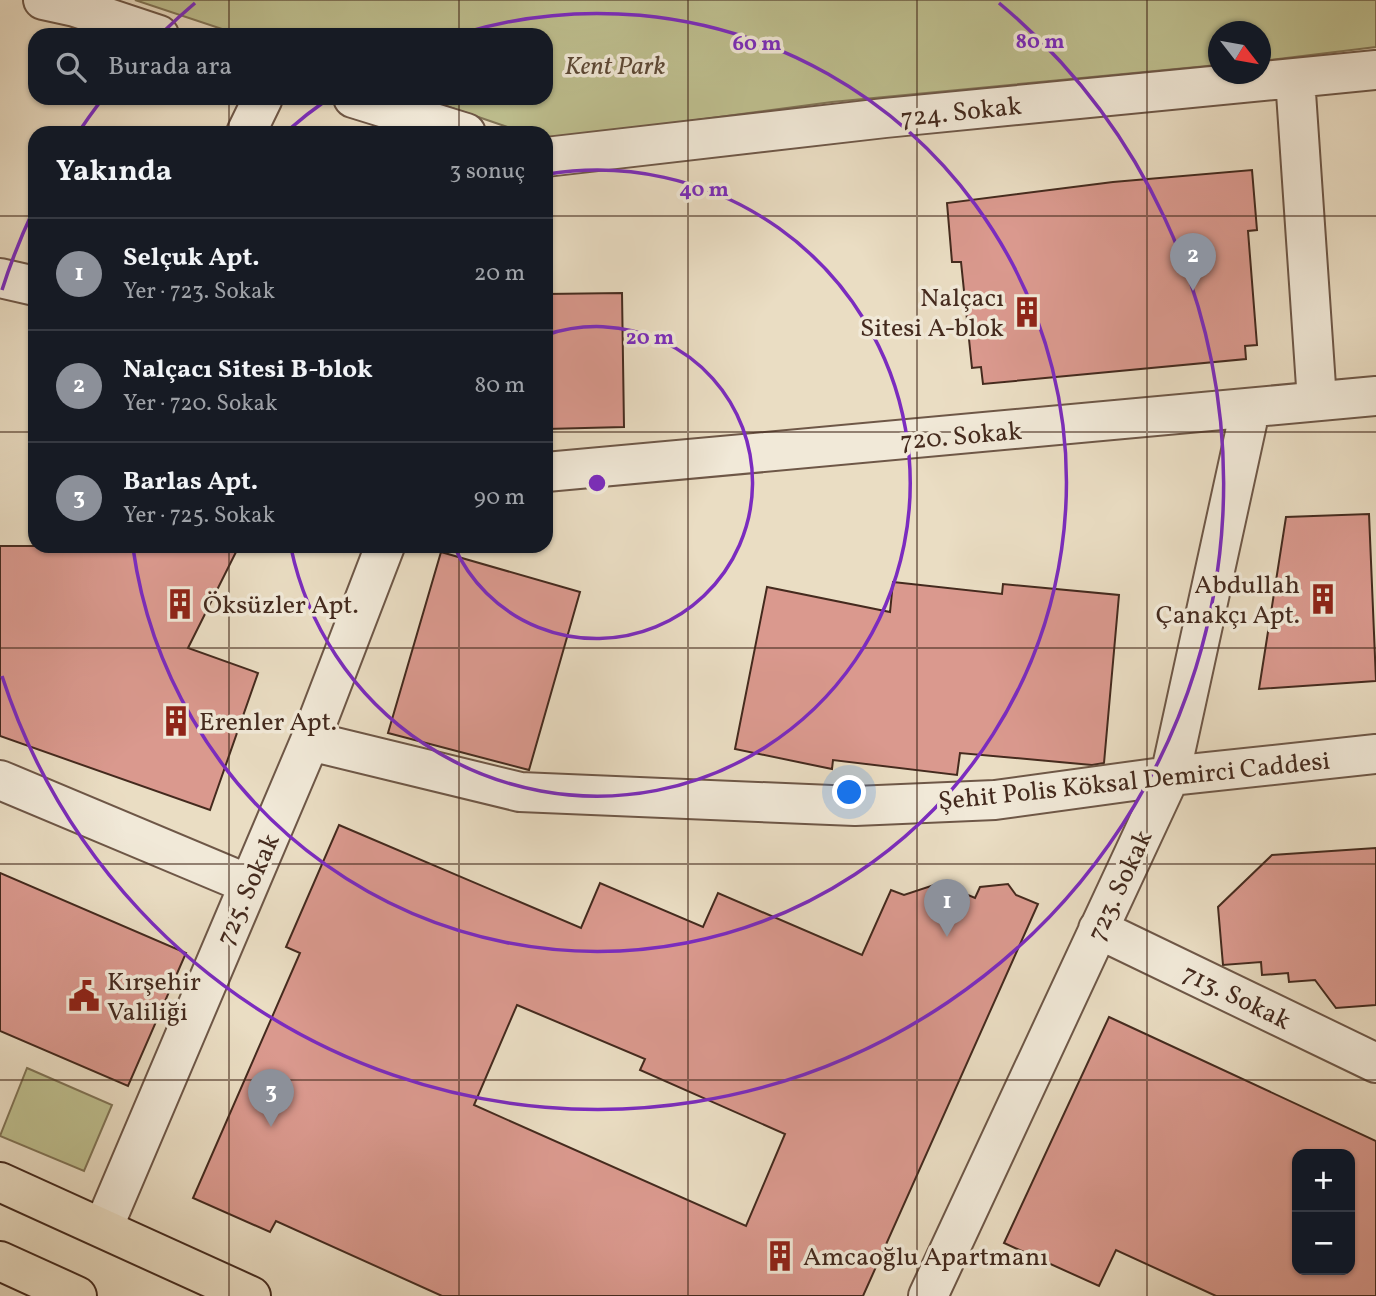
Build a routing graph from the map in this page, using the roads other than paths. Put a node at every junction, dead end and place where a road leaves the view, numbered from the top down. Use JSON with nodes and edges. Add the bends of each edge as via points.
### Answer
{"nodes":[{"id":1,"x":43,"y":0,"type":"edge"},
{"id":2,"x":138,"y":28,"type":"edge"},
{"id":3,"x":1376,"y":70,"type":"edge"},
{"id":4,"x":1295,"y":78,"type":"junction"},
{"id":5,"x":260,"y":105,"type":"edge"},
{"id":6,"x":376,"y":105,"type":"edge"},
{"id":7,"x":249,"y":126,"type":"edge"},
{"id":8,"x":443,"y":126,"type":"edge"},
{"id":9,"x":553,"y":156,"type":"edge"},
{"id":10,"x":0,"y":278,"type":"edge"},
{"id":11,"x":28,"y":284,"type":"edge"},
{"id":12,"x":1376,"y":396,"type":"edge"},
{"id":13,"x":1317,"y":401,"type":"junction"},
{"id":14,"x":1250,"y":410,"type":"junction"},
{"id":15,"x":553,"y":471,"type":"edge"},
{"id":16,"x":382,"y":553,"type":"edge"},
{"id":17,"x":310,"y":741,"type":"junction"},
{"id":18,"x":1376,"y":754,"type":"edge"},
{"id":19,"x":1170,"y":776,"type":"junction"},
{"id":20,"x":0,"y":780,"type":"edge"},
{"id":21,"x":248,"y":884,"type":"junction"},
{"id":22,"x":1098,"y":929,"type":"junction"},
{"id":23,"x":1376,"y":1063,"type":"edge"},
{"id":24,"x":0,"y":1182,"type":"edge"},
{"id":25,"x":103,"y":1228,"type":"junction"},
{"id":26,"x":0,"y":1261,"type":"edge"},
{"id":27,"x":76,"y":1296,"type":"edge"},
{"id":28,"x":251,"y":1296,"type":"edge"},
{"id":29,"x":928,"y":1296,"type":"edge"}],
"edges":[{"from":1,"to":2,"type":"street"},
{"from":3,"to":4,"type":"street","name":"724. Sokak"},
{"from":4,"to":9,"type":"street","name":"724. Sokak"},
{"from":4,"to":13,"type":"street"},
{"from":5,"to":7,"type":"street"},
{"from":6,"to":8,"type":"street"},
{"from":10,"to":11,"type":"street"},
{"from":12,"to":13,"type":"street","name":"720. Sokak"},
{"from":13,"to":14,"type":"street","name":"720. Sokak"},
{"from":14,"to":15,"type":"street","name":"720. Sokak"},
{"from":14,"to":19,"type":"street","name":"723. Sokak"},
{"from":16,"to":17,"type":"street","name":"725. Sokak"},
{"from":17,"to":19,"type":"street","name":"Şehit Polis Köksal Demirci Caddesi","via":[[520,792],[841,805],[995,800]]},
{"from":17,"to":21,"type":"street","name":"725. Sokak"},
{"from":18,"to":19,"type":"street","name":"Şehit Polis Köksal Demirci Caddesi"},
{"from":19,"to":22,"type":"street","name":"723. Sokak"},
{"from":20,"to":21,"type":"street"},
{"from":21,"to":25,"type":"street","name":"725. Sokak"},
{"from":22,"to":23,"type":"street","name":"713. Sokak"},
{"from":22,"to":29,"type":"street","name":"723. Sokak"},
{"from":24,"to":25,"type":"main road"},
{"from":25,"to":28,"type":"main road"},
{"from":26,"to":27,"type":"main road"}]}
